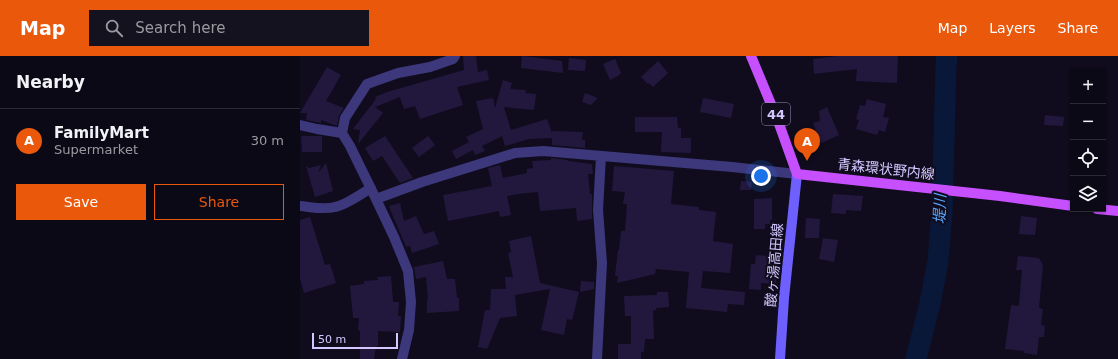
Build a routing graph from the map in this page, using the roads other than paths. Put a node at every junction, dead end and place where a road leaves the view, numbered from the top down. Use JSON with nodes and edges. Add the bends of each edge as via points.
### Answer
{"nodes":[{"id":1,"x":455,"y":56,"type":"edge"},
{"id":2,"x":751,"y":56,"type":"edge"},
{"id":3,"x":300,"y":125,"type":"edge"},
{"id":4,"x":342,"y":134,"type":"junction"},
{"id":5,"x":601,"y":156,"type":"junction"},
{"id":6,"x":797,"y":174,"type":"junction"},
{"id":7,"x":371,"y":188,"type":"junction"},
{"id":8,"x":376,"y":199,"type":"junction"},
{"id":9,"x":300,"y":206,"type":"edge"},
{"id":10,"x":1070,"y":206,"type":"edge"},
{"id":11,"x":1106,"y":210,"type":"edge"},
{"id":12,"x":1118,"y":211,"type":"edge"},
{"id":13,"x":402,"y":359,"type":"edge"},
{"id":14,"x":597,"y":359,"type":"edge"},
{"id":15,"x":780,"y":359,"type":"edge"}],
"edges":[{"from":1,"to":4,"type":"street","via":[[430,67],[398,73],[367,84],[345,118]]},
{"from":2,"to":6,"type":"main road","number":"44"},
{"from":3,"to":4,"type":"street"},
{"from":4,"to":7,"type":"street"},
{"from":5,"to":6,"type":"street"},
{"from":5,"to":8,"type":"street","via":[[543,151],[515,153]]},
{"from":5,"to":14,"type":"street","via":[[598,210],[602,263]]},
{"from":6,"to":10,"type":"main road","name":"青森環状野内線"},
{"from":6,"to":15,"type":"main road","name":"酸ヶ湯高田線"},
{"from":7,"to":8,"type":"street"},
{"from":7,"to":9,"type":"street","via":[[335,207]]},
{"from":8,"to":13,"type":"street","via":[[408,271],[411,302],[409,330]]},
{"from":11,"to":12,"type":"main road"}]}
